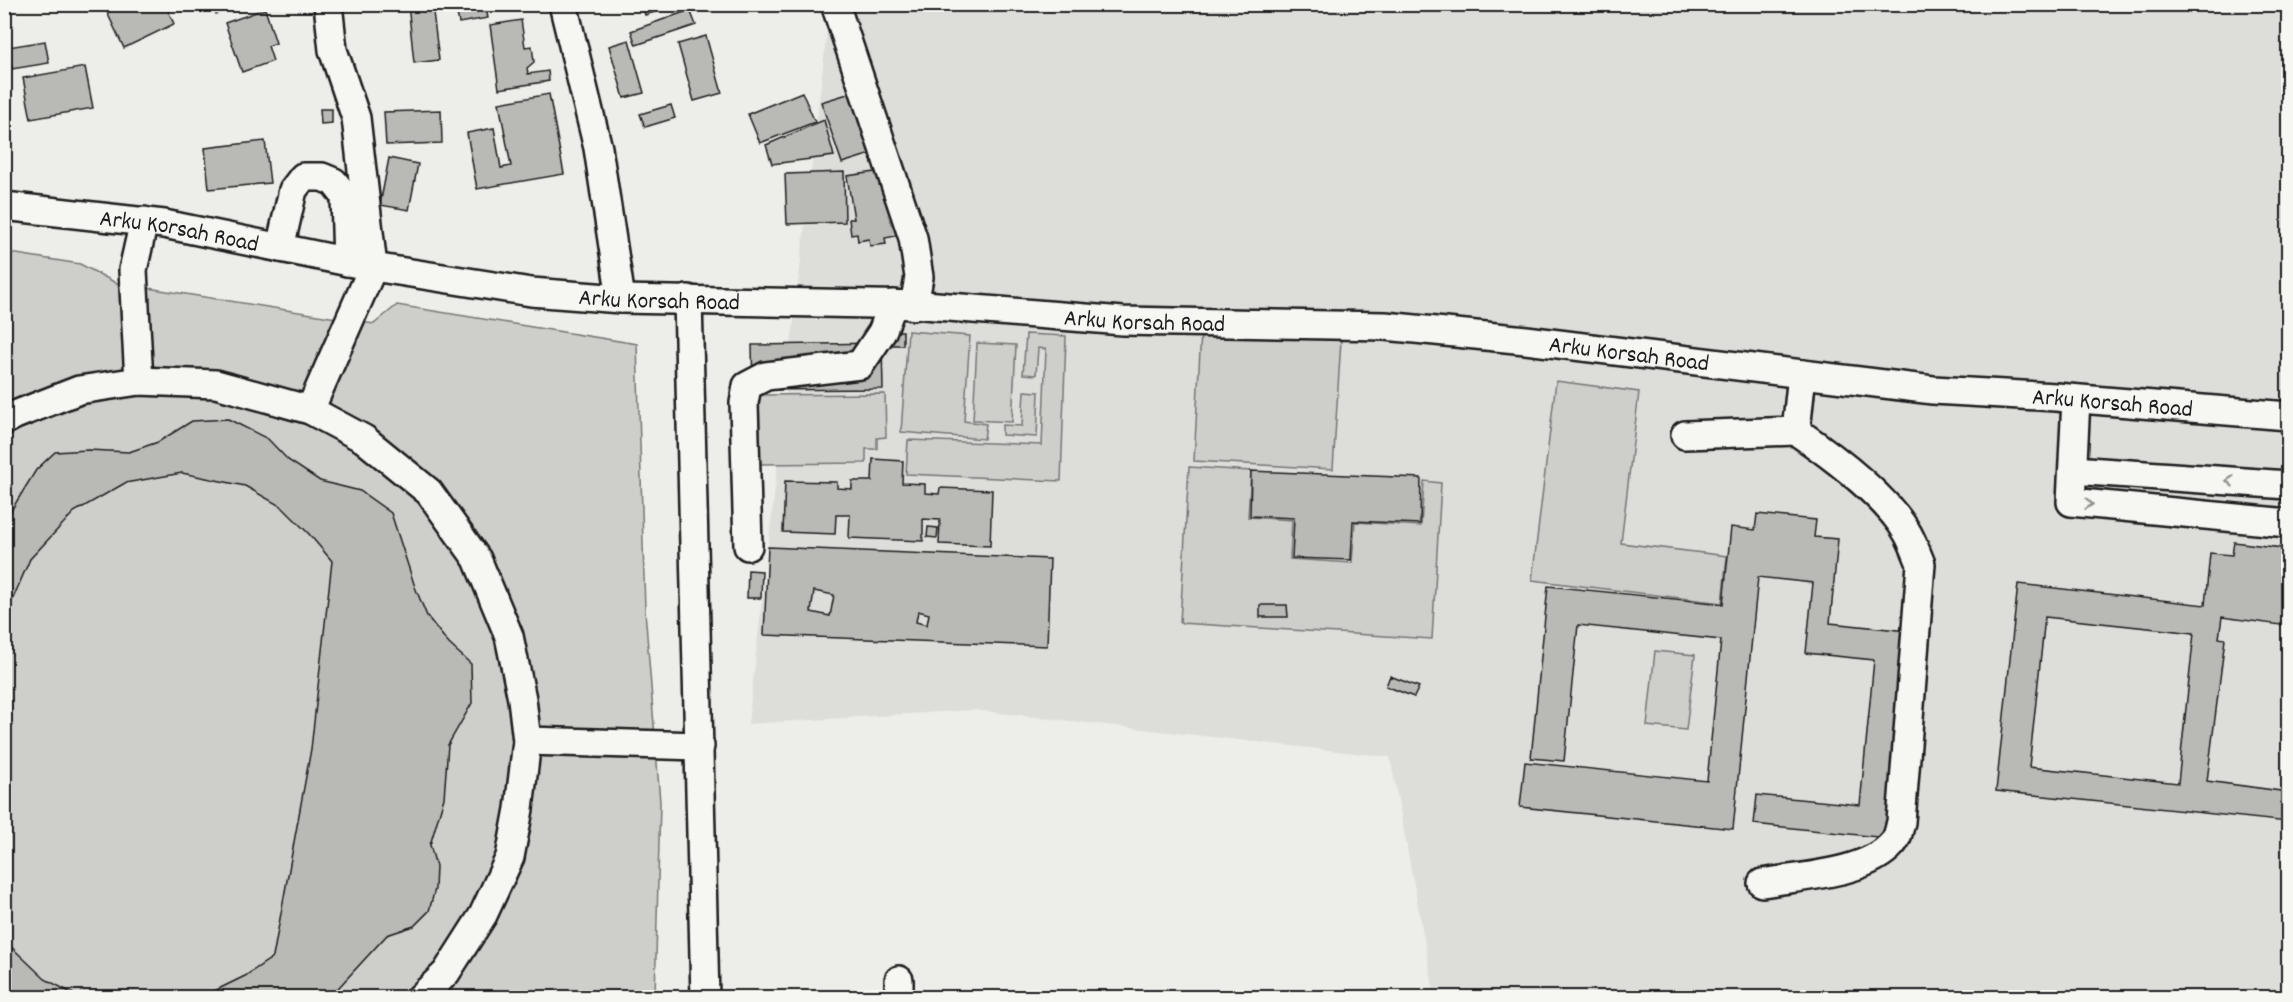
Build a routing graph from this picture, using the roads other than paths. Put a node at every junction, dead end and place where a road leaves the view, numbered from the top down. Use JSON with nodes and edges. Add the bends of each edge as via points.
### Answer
{"nodes":[{"id":1,"x":328,"y":4,"type":"edge"},
{"id":2,"x":563,"y":4,"type":"edge"},
{"id":3,"x":836,"y":7,"type":"dead end"},
{"id":4,"x":4,"y":206,"type":"edge"},
{"id":5,"x":144,"y":221,"type":"junction"},
{"id":6,"x":280,"y":248,"type":"junction"},
{"id":7,"x":360,"y":265,"type":"junction"},
{"id":8,"x":621,"y":298,"type":"junction"},
{"id":9,"x":688,"y":299,"type":"junction"},
{"id":10,"x":904,"y":305,"type":"junction"},
{"id":11,"x":1802,"y":374,"type":"junction"},
{"id":12,"x":139,"y":381,"type":"junction"},
{"id":13,"x":2076,"y":399,"type":"junction"},
{"id":14,"x":310,"y":410,"type":"junction"},
{"id":15,"x":2288,"y":416,"type":"edge"},
{"id":16,"x":4,"y":421,"type":"edge"},
{"id":17,"x":1796,"y":431,"type":"junction"},
{"id":18,"x":1685,"y":435,"type":"dead end"},
{"id":19,"x":2073,"y":470,"type":"junction"},
{"id":20,"x":2285,"y":485,"type":"edge"},
{"id":21,"x":2289,"y":523,"type":"edge"},
{"id":22,"x":748,"y":546,"type":"dead end"},
{"id":23,"x":527,"y":741,"type":"junction"},
{"id":24,"x":700,"y":746,"type":"junction"},
{"id":25,"x":1762,"y":883,"type":"dead end"},
{"id":26,"x":420,"y":998,"type":"edge"},
{"id":27,"x":705,"y":998,"type":"edge"}],
"edges":[{"from":1,"to":7,"type":"street","via":[[333,50],[356,118]]},
{"from":2,"to":8,"type":"street","via":[[598,148]]},
{"from":3,"to":10,"type":"street","via":[[914,238],[919,277]]},
{"from":4,"to":5,"type":"street","name":"Arku Korsah Road"},
{"from":5,"to":6,"type":"street","name":"Arku Korsah Road"},
{"from":5,"to":12,"type":"street","via":[[134,270]]},
{"from":6,"to":7,"type":"street","name":"Arku Korsah Road"},
{"from":6,"to":7,"type":"street","via":[[293,190],[303,177],[322,177],[334,182],[345,196]]},
{"from":7,"to":8,"type":"street","name":"Arku Korsah Road","via":[[531,292]]},
{"from":7,"to":14,"type":"street"},
{"from":8,"to":9,"type":"street","name":"Arku Korsah Road"},
{"from":9,"to":10,"type":"street","name":"Arku Korsah Road"},
{"from":9,"to":24,"type":"street"},
{"from":10,"to":11,"type":"street","name":"Arku Korsah Road","via":[[1123,321],[1385,326]]},
{"from":10,"to":22,"type":"street","via":[[860,365],[766,376],[747,386],[744,404]]},
{"from":11,"to":13,"type":"street","name":"Arku Korsah Road","via":[[1933,390]]},
{"from":11,"to":17,"type":"street"},
{"from":12,"to":14,"type":"street","via":[[216,384]]},
{"from":12,"to":16,"type":"street","via":[[79,390]]},
{"from":13,"to":15,"type":"street","name":"Arku Korsah Road"},
{"from":13,"to":19,"type":"street"},
{"from":14,"to":23,"type":"street","via":[[364,439],[429,492],[477,559],[509,636]]},
{"from":17,"to":18,"type":"street"},
{"from":17,"to":25,"type":"street","via":[[1877,496],[1908,533],[1921,564],[1902,822],[1895,842],[1861,866]]},
{"from":20,"to":19,"type":"street","one_way":true},
{"from":19,"to":21,"type":"street","one_way":true,"via":[[2071,502]]},
{"from":23,"to":24,"type":"street"},
{"from":23,"to":26,"type":"street","via":[[510,857],[477,925],[446,973]]},
{"from":24,"to":27,"type":"street"}]}
